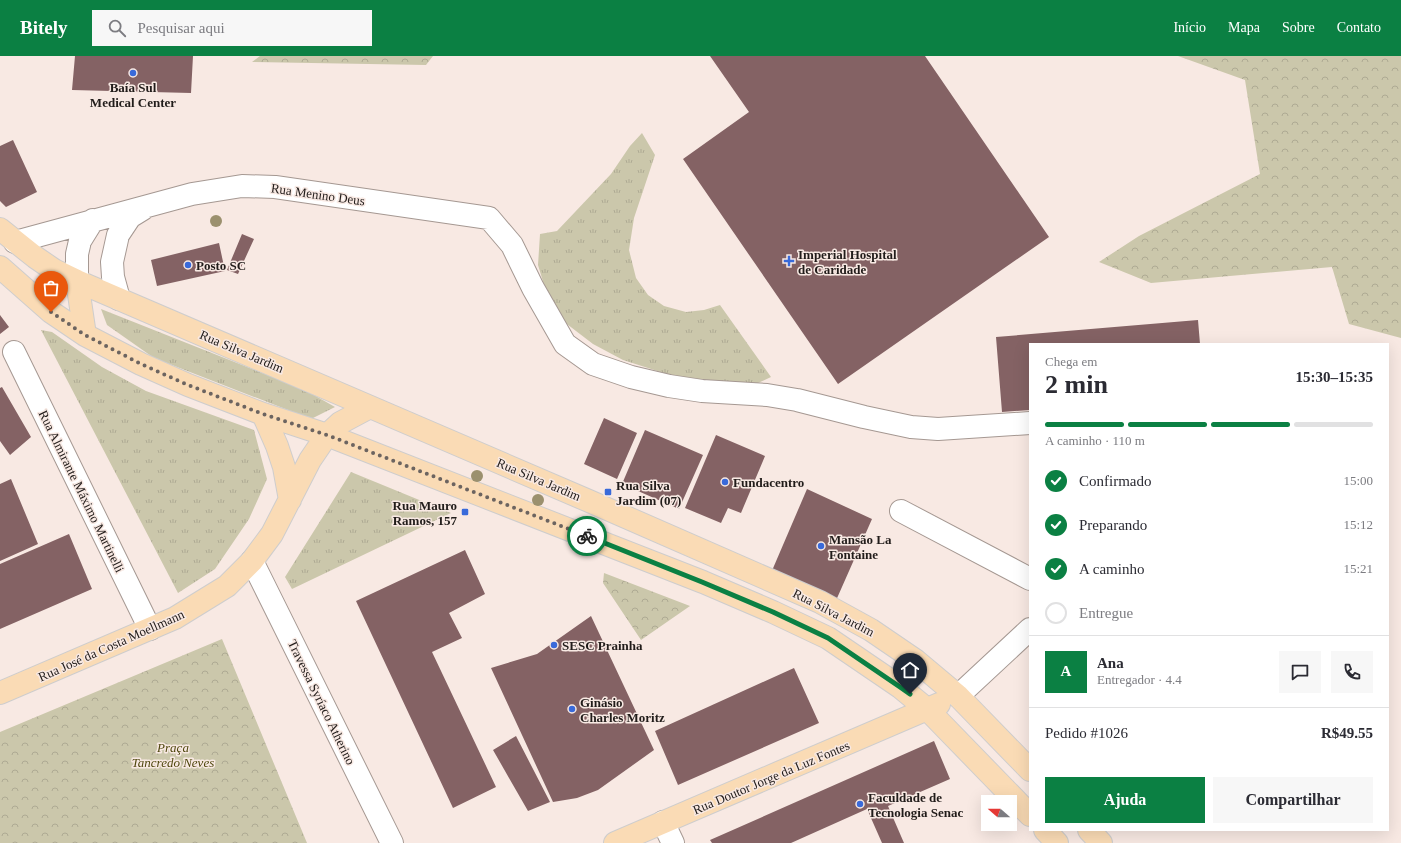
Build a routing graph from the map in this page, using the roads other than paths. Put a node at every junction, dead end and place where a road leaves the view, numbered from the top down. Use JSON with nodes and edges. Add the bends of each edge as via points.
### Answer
{"nodes":[{"id":1,"x":147,"y":206,"type":"junction"},
{"id":2,"x":93,"y":220,"type":"junction"},
{"id":3,"x":7,"y":235,"type":"edge"},
{"id":4,"x":1,"y":269,"type":"edge"},
{"id":5,"x":77,"y":281,"type":"junction"},
{"id":6,"x":119,"y":299,"type":"junction"},
{"id":7,"x":85,"y":335,"type":"junction"},
{"id":8,"x":14,"y":352,"type":"dead end"},
{"id":9,"x":370,"y":406,"type":"junction"},
{"id":10,"x":263,"y":414,"type":"junction"},
{"id":11,"x":1029,"y":423,"type":"edge"},
{"id":12,"x":327,"y":435,"type":"junction"},
{"id":13,"x":290,"y":500,"type":"junction"},
{"id":14,"x":901,"y":511,"type":"dead end"},
{"id":15,"x":252,"y":561,"type":"junction"},
{"id":16,"x":1029,"y":578,"type":"edge"},
{"id":17,"x":150,"y":629,"type":"junction"},
{"id":18,"x":1029,"y":630,"type":"edge"},
{"id":19,"x":0,"y":693,"type":"edge"},
{"id":20,"x":958,"y":696,"type":"junction"},
{"id":21,"x":928,"y":710,"type":"junction"},
{"id":22,"x":1029,"y":769,"type":"edge"},
{"id":23,"x":1029,"y":814,"type":"edge"},
{"id":24,"x":663,"y":822,"type":"junction"},
{"id":25,"x":1045,"y":831,"type":"edge"},
{"id":26,"x":1089,"y":831,"type":"edge"},
{"id":27,"x":392,"y":843,"type":"edge"},
{"id":28,"x":615,"y":843,"type":"edge"},
{"id":29,"x":673,"y":843,"type":"edge"},
{"id":30,"x":1057,"y":843,"type":"edge"},
{"id":31,"x":1101,"y":843,"type":"edge"}],
"edges":[{"from":1,"to":2,"type":"street","name":"Rua Menino Deus"},
{"from":1,"to":6,"type":"street","name":"Rua Menino Deus","via":[[130,217],[118,235],[112,262]]},
{"from":1,"to":11,"type":"street","name":"Rua Menino Deus","via":[[192,194],[242,186],[268,187],[489,218],[512,245],[565,344],[593,364],[630,377],[669,386],[797,400],[911,427],[938,429]]},
{"from":2,"to":3,"type":"street","name":"Rua Menino Deus"},
{"from":2,"to":5,"type":"street","via":[[80,241],[77,254]]},
{"from":3,"to":5,"type":"main road","name":"Rua Silva Jardim","via":[[54,270]]},
{"from":4,"to":7,"type":"main road","name":"Rua Silva Jardim","via":[[51,312]]},
{"from":5,"to":6,"type":"main road","name":"Rua Silva Jardim"},
{"from":5,"to":7,"type":"main road"},
{"from":6,"to":9,"type":"main road","name":"Rua Silva Jardim"},
{"from":7,"to":10,"type":"main road","name":"Rua Silva Jardim","via":[[181,382]]},
{"from":8,"to":17,"type":"street","name":"Rua Almirante Máximo Martinelli"},
{"from":9,"to":12,"type":"main road","name":"Rua José da Costa Moellmann","via":[[340,423]]},
{"from":9,"to":20,"type":"main road","name":"Rua Silva Jardim","via":[[820,602],[896,647]]},
{"from":10,"to":12,"type":"main road","name":"Rua Silva Jardim"},
{"from":10,"to":13,"type":"main road","via":[[284,466]]},
{"from":12,"to":13,"type":"main road","name":"Rua José da Costa Moellmann","via":[[310,460]]},
{"from":12,"to":21,"type":"main road","name":"Rua Silva Jardim","via":[[773,612],[828,638],[900,687]]},
{"from":13,"to":15,"type":"main road","name":"Rua José da Costa Moellmann","via":[[272,534]]},
{"from":14,"to":16,"type":"street"},
{"from":15,"to":17,"type":"main road","name":"Rua José da Costa Moellmann","via":[[227,586],[175,618]]},
{"from":15,"to":27,"type":"street","name":"Travessa Syríaco Atherino"},
{"from":17,"to":19,"type":"main road","name":"Rua José da Costa Moellmann"},
{"from":18,"to":20,"type":"street"},
{"from":20,"to":21,"type":"main road","name":"Rua Doutor Jorge da Luz Fontes"},
{"from":20,"to":22,"type":"main road","name":"Rua Silva Jardim"},
{"from":21,"to":23,"type":"main road","name":"Rua Silva Jardim"},
{"from":21,"to":24,"type":"main road","name":"Rua Doutor Jorge da Luz Fontes"},
{"from":24,"to":28,"type":"main road","name":"Rua Doutor Jorge da Luz Fontes"},
{"from":24,"to":29,"type":"street"},
{"from":25,"to":30,"type":"main road"},
{"from":26,"to":31,"type":"main road"}]}
